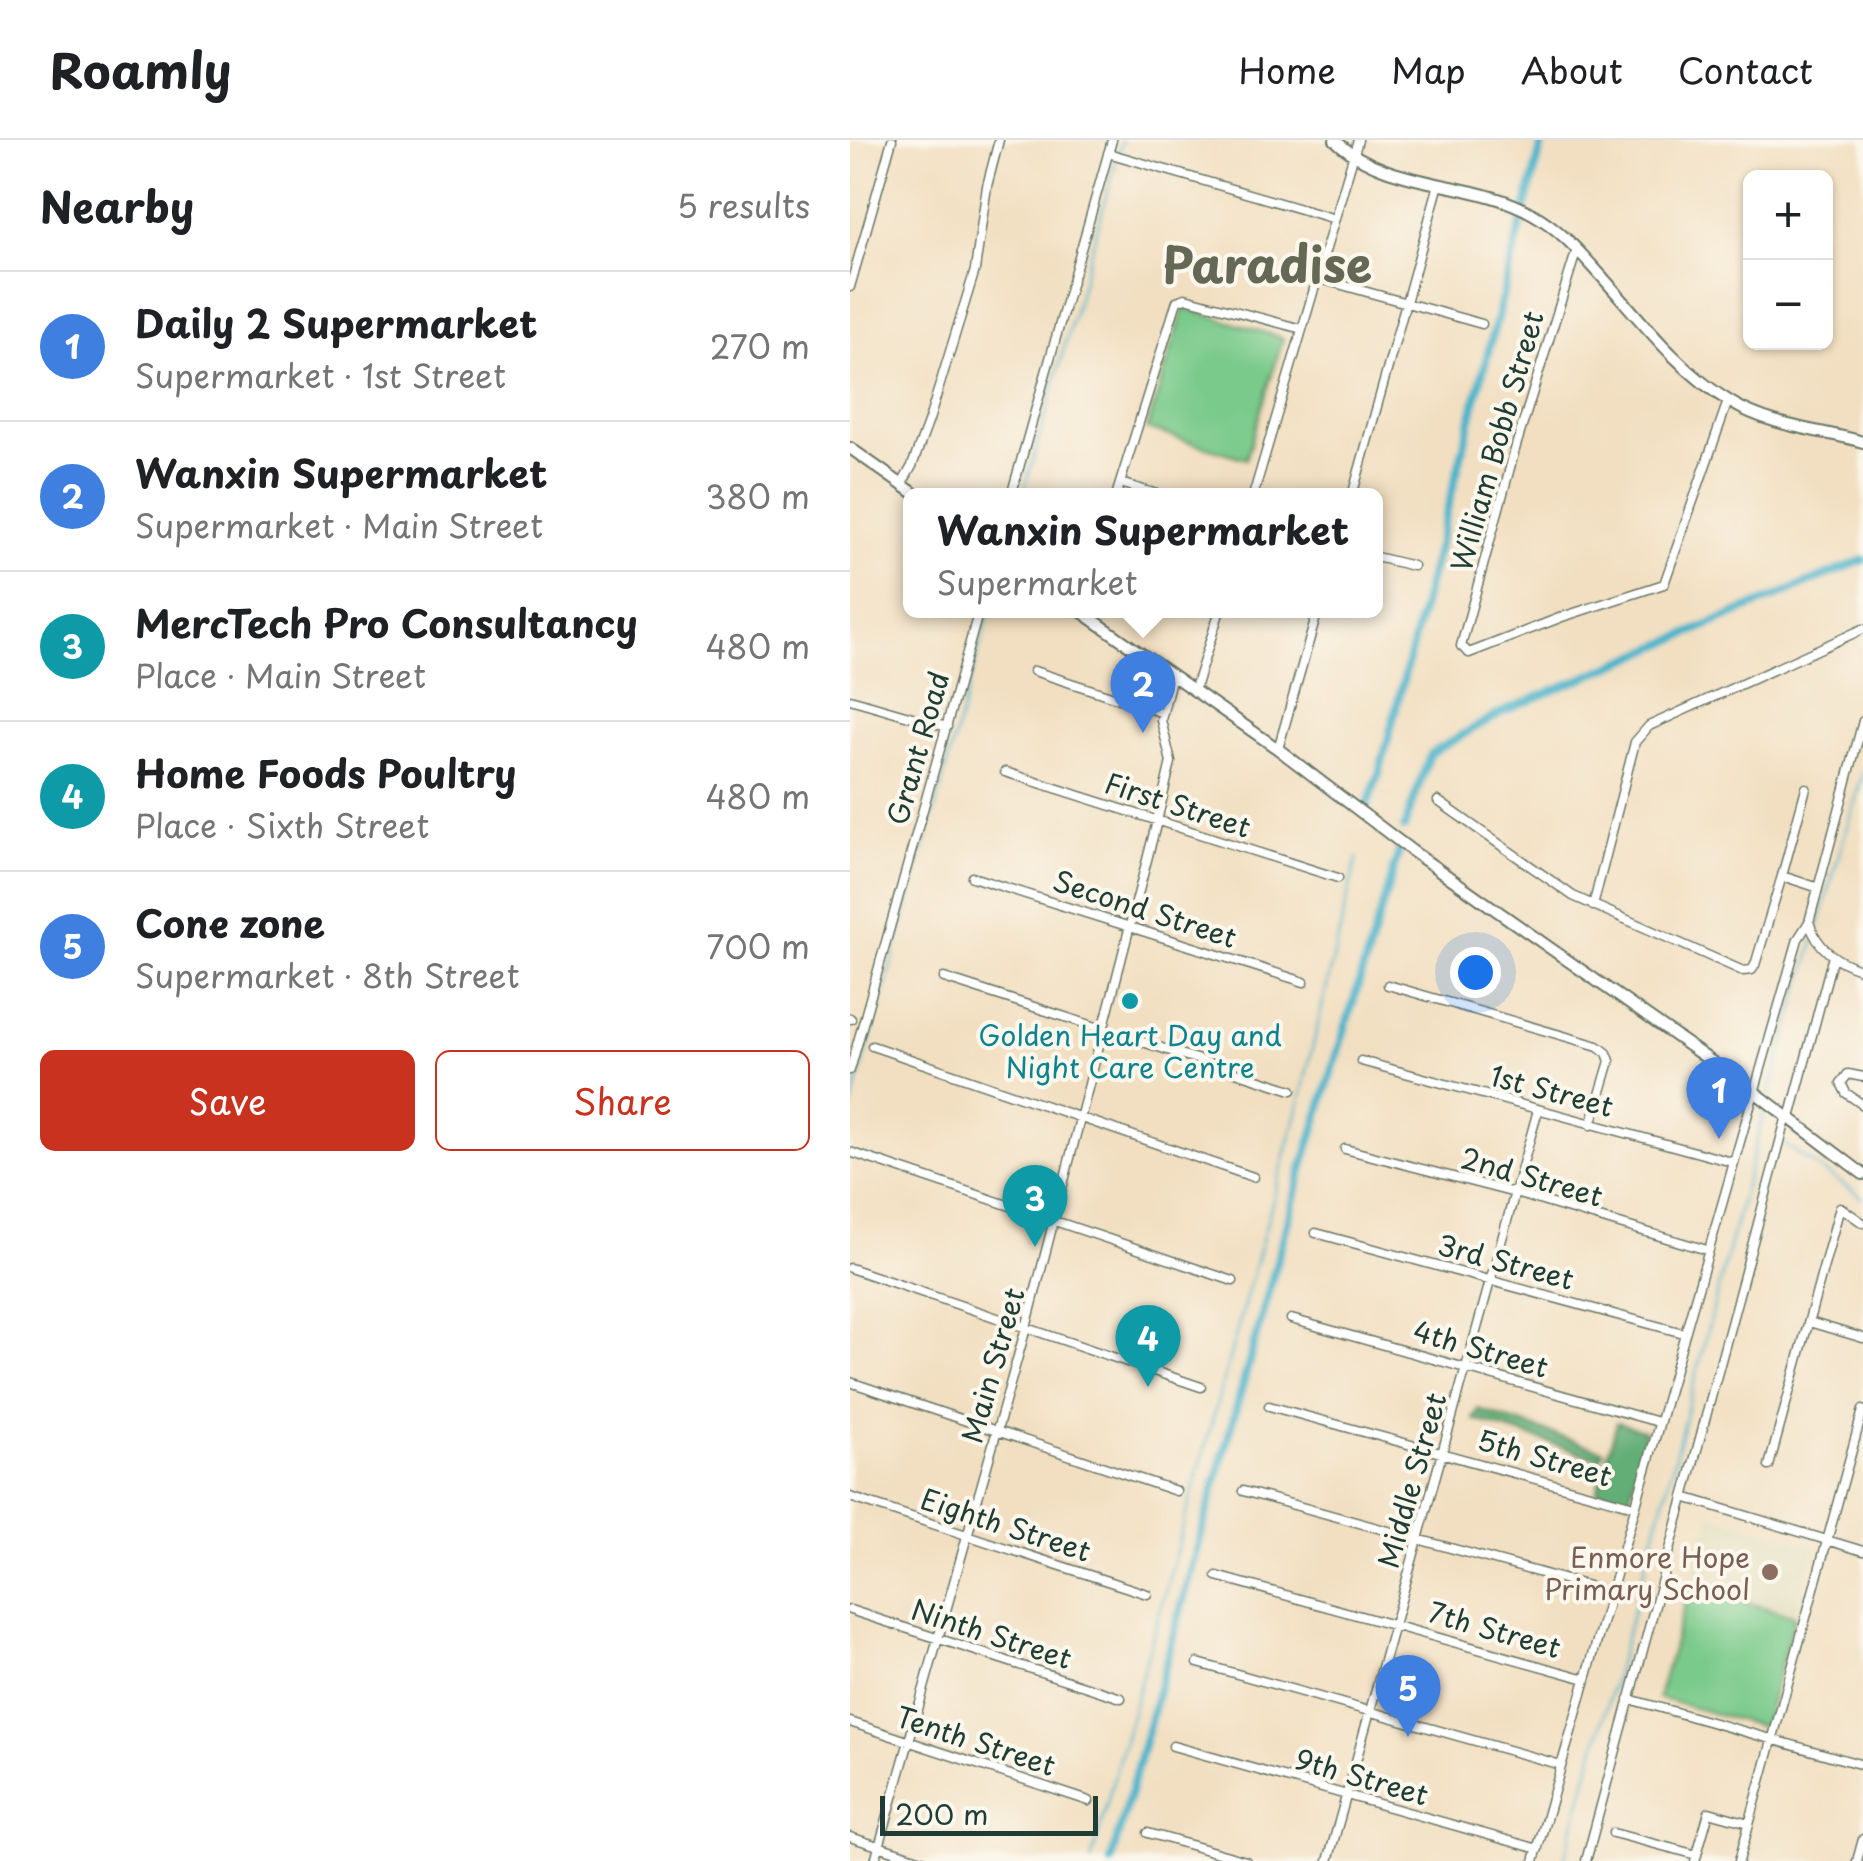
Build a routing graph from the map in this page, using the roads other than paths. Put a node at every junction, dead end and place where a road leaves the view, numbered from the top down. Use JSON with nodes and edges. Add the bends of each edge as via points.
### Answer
{"nodes":[{"id":1,"x":892,"y":140,"type":"edge"},
{"id":2,"x":999,"y":140,"type":"edge"},
{"id":3,"x":1112,"y":140,"type":"edge"},
{"id":4,"x":1335,"y":140,"type":"edge"},
{"id":5,"x":1358,"y":140,"type":"edge"},
{"id":6,"x":1108,"y":153,"type":"junction"},
{"id":7,"x":1354,"y":155,"type":"junction"},
{"id":8,"x":1439,"y":184,"type":"junction"},
{"id":9,"x":1335,"y":219,"type":"junction"},
{"id":10,"x":1577,"y":249,"type":"junction"},
{"id":11,"x":1318,"y":278,"type":"junction"},
{"id":12,"x":850,"y":287,"type":"edge"},
{"id":13,"x":1407,"y":304,"type":"junction"},
{"id":14,"x":1482,"y":324,"type":"dead end"},
{"id":15,"x":1302,"y":329,"type":"junction"},
{"id":16,"x":1728,"y":401,"type":"junction"},
{"id":17,"x":1863,"y":442,"type":"edge"},
{"id":18,"x":850,"y":448,"type":"edge"},
{"id":19,"x":1120,"y":482,"type":"junction"},
{"id":20,"x":902,"y":484,"type":"junction"},
{"id":21,"x":907,"y":488,"type":"edge"},
{"id":22,"x":1013,"y":488,"type":"edge"},
{"id":23,"x":1118,"y":488,"type":"edge"},
{"id":24,"x":1139,"y":488,"type":"edge"},
{"id":25,"x":1255,"y":488,"type":"edge"},
{"id":26,"x":1354,"y":488,"type":"edge"},
{"id":27,"x":1383,"y":559,"type":"edge"},
{"id":28,"x":1413,"y":566,"type":"dead end"},
{"id":29,"x":977,"y":618,"type":"edge"},
{"id":30,"x":1090,"y":618,"type":"edge"},
{"id":31,"x":1217,"y":618,"type":"edge"},
{"id":32,"x":1316,"y":618,"type":"edge"},
{"id":33,"x":1863,"y":630,"type":"edge"},
{"id":34,"x":1034,"y":671,"type":"dead end"},
{"id":35,"x":1172,"y":675,"type":"junction"},
{"id":36,"x":1196,"y":683,"type":"junction"},
{"id":37,"x":850,"y":698,"type":"edge"},
{"id":38,"x":1162,"y":713,"type":"junction"},
{"id":39,"x":1863,"y":721,"type":"edge"},
{"id":40,"x":947,"y":727,"type":"junction"},
{"id":41,"x":1278,"y":750,"type":"junction"},
{"id":42,"x":1005,"y":772,"type":"dead end"},
{"id":43,"x":1806,"y":788,"type":"dead end"},
{"id":44,"x":1438,"y":801,"type":"dead end"},
{"id":45,"x":1157,"y":820,"type":"junction"},
{"id":46,"x":1782,"y":876,"type":"junction"},
{"id":47,"x":972,"y":877,"type":"dead end"},
{"id":48,"x":1338,"y":878,"type":"dead end"},
{"id":49,"x":1816,"y":887,"type":"junction"},
{"id":50,"x":1594,"y":906,"type":"junction"},
{"id":51,"x":1809,"y":925,"type":"junction"},
{"id":52,"x":1130,"y":927,"type":"junction"},
{"id":53,"x":1832,"y":956,"type":"junction"},
{"id":54,"x":1863,"y":970,"type":"edge"},
{"id":55,"x":944,"y":978,"type":"dead end"},
{"id":56,"x":1304,"y":982,"type":"dead end"},
{"id":57,"x":1388,"y":984,"type":"dead end"},
{"id":58,"x":1104,"y":1030,"type":"junction"},
{"id":59,"x":872,"y":1046,"type":"dead end"},
{"id":60,"x":1361,"y":1061,"type":"dead end"},
{"id":61,"x":850,"y":1070,"type":"edge"},
{"id":62,"x":1863,"y":1077,"type":"edge"},
{"id":63,"x":1292,"y":1090,"type":"dead end"},
{"id":64,"x":1756,"y":1094,"type":"junction"},
{"id":65,"x":1863,"y":1105,"type":"edge"},
{"id":66,"x":1538,"y":1110,"type":"junction"},
{"id":67,"x":1789,"y":1117,"type":"junction"},
{"id":68,"x":1083,"y":1118,"type":"junction"},
{"id":69,"x":1591,"y":1124,"type":"junction"},
{"id":70,"x":1345,"y":1149,"type":"dead end"},
{"id":71,"x":850,"y":1152,"type":"edge"},
{"id":72,"x":1732,"y":1162,"type":"junction"},
{"id":73,"x":1863,"y":1174,"type":"edge"},
{"id":74,"x":1253,"y":1176,"type":"dead end"},
{"id":75,"x":1515,"y":1192,"type":"junction"},
{"id":76,"x":1055,"y":1221,"type":"junction"},
{"id":77,"x":1863,"y":1222,"type":"edge"},
{"id":78,"x":1316,"y":1233,"type":"dead end"},
{"id":79,"x":1707,"y":1250,"type":"junction"},
{"id":80,"x":850,"y":1268,"type":"edge"},
{"id":81,"x":1490,"y":1280,"type":"junction"},
{"id":82,"x":1233,"y":1281,"type":"dead end"},
{"id":83,"x":1291,"y":1319,"type":"dead end"},
{"id":84,"x":1809,"y":1322,"type":"junction"},
{"id":85,"x":1026,"y":1328,"type":"junction"},
{"id":86,"x":1683,"y":1334,"type":"junction"},
{"id":87,"x":1863,"y":1338,"type":"edge"},
{"id":88,"x":1466,"y":1368,"type":"junction"},
{"id":89,"x":850,"y":1382,"type":"edge"},
{"id":90,"x":1201,"y":1387,"type":"dead end"},
{"id":91,"x":1269,"y":1406,"type":"dead end"},
{"id":92,"x":1863,"y":1410,"type":"edge"},
{"id":93,"x":1658,"y":1422,"type":"junction"},
{"id":94,"x":998,"y":1432,"type":"junction"},
{"id":95,"x":1442,"y":1452,"type":"junction"},
{"id":96,"x":1769,"y":1466,"type":"dead end"},
{"id":97,"x":1243,"y":1491,"type":"dead end"},
{"id":98,"x":1176,"y":1492,"type":"dead end"},
{"id":99,"x":850,"y":1497,"type":"edge"},
{"id":100,"x":1684,"y":1497,"type":"junction"},
{"id":101,"x":1634,"y":1506,"type":"junction"},
{"id":102,"x":966,"y":1535,"type":"junction"},
{"id":103,"x":1418,"y":1538,"type":"junction"},
{"id":104,"x":1827,"y":1540,"type":"junction"},
{"id":105,"x":1863,"y":1550,"type":"edge"},
{"id":106,"x":1217,"y":1576,"type":"dead end"},
{"id":107,"x":1610,"y":1592,"type":"junction"},
{"id":108,"x":1148,"y":1594,"type":"dead end"},
{"id":109,"x":850,"y":1610,"type":"edge"},
{"id":110,"x":1394,"y":1623,"type":"junction"},
{"id":111,"x":936,"y":1638,"type":"junction"},
{"id":112,"x":1198,"y":1663,"type":"dead end"},
{"id":113,"x":1586,"y":1679,"type":"junction"},
{"id":114,"x":1121,"y":1698,"type":"dead end"},
{"id":115,"x":1630,"y":1700,"type":"junction"},
{"id":116,"x":1370,"y":1710,"type":"junction"},
{"id":117,"x":850,"y":1722,"type":"edge"},
{"id":118,"x":1772,"y":1738,"type":"junction"},
{"id":119,"x":909,"y":1742,"type":"junction"},
{"id":120,"x":1173,"y":1746,"type":"dead end"},
{"id":121,"x":1561,"y":1765,"type":"junction"},
{"id":122,"x":1863,"y":1765,"type":"edge"},
{"id":123,"x":1346,"y":1794,"type":"junction"},
{"id":124,"x":1088,"y":1801,"type":"dead end"},
{"id":125,"x":1750,"y":1823,"type":"junction"},
{"id":126,"x":1148,"y":1833,"type":"dead end"},
{"id":127,"x":1613,"y":1833,"type":"dead end"},
{"id":128,"x":850,"y":1836,"type":"edge"},
{"id":129,"x":1863,"y":1839,"type":"edge"},
{"id":130,"x":879,"y":1846,"type":"junction"},
{"id":131,"x":1538,"y":1849,"type":"junction"},
{"id":132,"x":1696,"y":1858,"type":"edge"},
{"id":133,"x":875,"y":1861,"type":"edge"},
{"id":134,"x":925,"y":1861,"type":"edge"},
{"id":135,"x":1246,"y":1861,"type":"edge"},
{"id":136,"x":1328,"y":1861,"type":"edge"},
{"id":137,"x":1534,"y":1861,"type":"edge"},
{"id":138,"x":1586,"y":1861,"type":"edge"},
{"id":139,"x":1739,"y":1861,"type":"edge"},
{"id":140,"x":1857,"y":1861,"type":"edge"}],
"edges":[{"from":1,"to":12,"type":"street"},
{"from":2,"to":20,"type":"street","via":[[975,270]]},
{"from":3,"to":6,"type":"street"},
{"from":4,"to":7,"type":"main road"},
{"from":5,"to":7,"type":"street"},
{"from":6,"to":9,"type":"street"},
{"from":6,"to":22,"type":"street"},
{"from":7,"to":8,"type":"main road"},
{"from":7,"to":9,"type":"street"},
{"from":8,"to":10,"type":"main road","via":[[1524,209]]},
{"from":8,"to":13,"type":"street"},
{"from":9,"to":11,"type":"street"},
{"from":10,"to":16,"type":"main road","via":[[1670,351]]},
{"from":10,"to":16,"type":"street","name":"William Bobb Street","via":[[1461,646],[1468,653],[1664,584]]},
{"from":11,"to":13,"type":"street"},
{"from":11,"to":15,"type":"street"},
{"from":13,"to":14,"type":"street"},
{"from":13,"to":26,"type":"street"},
{"from":15,"to":19,"type":"street","via":[[1177,301]]},
{"from":15,"to":25,"type":"street"},
{"from":16,"to":17,"type":"main road"},
{"from":18,"to":20,"type":"main road"},
{"from":19,"to":23,"type":"street"},
{"from":19,"to":24,"type":"street"},
{"from":20,"to":21,"type":"main road"},
{"from":27,"to":28,"type":"street"},
{"from":29,"to":40,"type":"street","name":"Grant Road"},
{"from":30,"to":35,"type":"main road"},
{"from":31,"to":36,"type":"street"},
{"from":32,"to":41,"type":"street"},
{"from":33,"to":50,"type":"street","via":[[1649,726],[1635,742]]},
{"from":34,"to":38,"type":"street"},
{"from":35,"to":36,"type":"main road"},
{"from":35,"to":38,"type":"street"},
{"from":36,"to":41,"type":"main road"},
{"from":37,"to":40,"type":"street"},
{"from":38,"to":45,"type":"street","name":"Main Street","via":[[1171,762]]},
{"from":39,"to":49,"type":"street"},
{"from":40,"to":61,"type":"street","name":"Grant Road"},
{"from":41,"to":64,"type":"main road"},
{"from":42,"to":45,"type":"street","name":"First Street"},
{"from":43,"to":46,"type":"street"},
{"from":44,"to":50,"type":"street"},
{"from":45,"to":48,"type":"street","name":"First Street"},
{"from":45,"to":52,"type":"street","name":"Main Street"},
{"from":46,"to":49,"type":"street"},
{"from":46,"to":50,"type":"street","via":[[1752,970]]},
{"from":47,"to":52,"type":"street","name":"Second Street"},
{"from":49,"to":51,"type":"street"},
{"from":51,"to":53,"type":"street"},
{"from":51,"to":64,"type":"street","via":[[1798,939]]},
{"from":52,"to":56,"type":"street","name":"Second Street"},
{"from":52,"to":58,"type":"street","name":"Main Street"},
{"from":53,"to":54,"type":"street"},
{"from":53,"to":67,"type":"street"},
{"from":55,"to":58,"type":"street"},
{"from":57,"to":69,"type":"street","via":[[1598,1046],[1610,1061]]},
{"from":58,"to":63,"type":"street"},
{"from":58,"to":68,"type":"street","name":"Main Street"},
{"from":59,"to":68,"type":"street"},
{"from":60,"to":66,"type":"street","name":"1st Street"},
{"from":62,"to":65,"type":"street","via":[[1848,1074],[1841,1083]]},
{"from":64,"to":67,"type":"main road"},
{"from":64,"to":72,"type":"street"},
{"from":66,"to":69,"type":"street","name":"1st Street"},
{"from":66,"to":75,"type":"street","name":"Middle Street"},
{"from":67,"to":73,"type":"main road"},
{"from":67,"to":100,"type":"street"},
{"from":68,"to":74,"type":"street"},
{"from":68,"to":76,"type":"street","name":"Main Street"},
{"from":69,"to":72,"type":"street","name":"1st Street"},
{"from":70,"to":75,"type":"street","name":"2nd Street"},
{"from":71,"to":76,"type":"street"},
{"from":72,"to":79,"type":"street"},
{"from":75,"to":79,"type":"street","name":"2nd Street"},
{"from":75,"to":81,"type":"street","name":"Middle Street"},
{"from":76,"to":82,"type":"street"},
{"from":76,"to":85,"type":"street","name":"Main Street"},
{"from":77,"to":84,"type":"street","via":[[1840,1206]]},
{"from":78,"to":81,"type":"street","name":"3rd Street"},
{"from":79,"to":86,"type":"street"},
{"from":80,"to":85,"type":"street"},
{"from":81,"to":86,"type":"street","name":"3rd Street"},
{"from":81,"to":88,"type":"street","name":"Middle Street"},
{"from":83,"to":88,"type":"street","name":"4th Street"},
{"from":84,"to":87,"type":"street"},
{"from":84,"to":96,"type":"street"},
{"from":85,"to":90,"type":"street"},
{"from":85,"to":94,"type":"street","name":"Main Street"},
{"from":86,"to":93,"type":"street"},
{"from":88,"to":93,"type":"street","name":"4th Street"},
{"from":88,"to":95,"type":"street","name":"Middle Street"},
{"from":89,"to":94,"type":"street"},
{"from":91,"to":95,"type":"street","name":"5th Street"},
{"from":92,"to":104,"type":"street"},
{"from":93,"to":101,"type":"street"},
{"from":94,"to":98,"type":"street"},
{"from":94,"to":102,"type":"street","name":"Main Street"},
{"from":95,"to":101,"type":"street","name":"5th Street"},
{"from":95,"to":103,"type":"street","name":"Middle Street"},
{"from":97,"to":103,"type":"street"},
{"from":99,"to":102,"type":"street","name":"Eighth Street"},
{"from":100,"to":104,"type":"street"},
{"from":100,"to":115,"type":"street"},
{"from":101,"to":107,"type":"street"},
{"from":102,"to":108,"type":"street","name":"Eighth Street"},
{"from":102,"to":111,"type":"street","name":"Main Street"},
{"from":103,"to":107,"type":"street"},
{"from":103,"to":110,"type":"street","name":"Middle Street"},
{"from":104,"to":105,"type":"street"},
{"from":104,"to":118,"type":"street"},
{"from":106,"to":110,"type":"street","name":"7th Street"},
{"from":107,"to":113,"type":"street"},
{"from":109,"to":111,"type":"street","name":"Ninth Street"},
{"from":110,"to":113,"type":"street","name":"7th Street"},
{"from":110,"to":116,"type":"street","name":"Middle Street"},
{"from":111,"to":114,"type":"street","name":"Ninth Street"},
{"from":111,"to":119,"type":"street","name":"Main Street"},
{"from":112,"to":116,"type":"street"},
{"from":113,"to":121,"type":"street"},
{"from":115,"to":118,"type":"street"},
{"from":115,"to":138,"type":"street"},
{"from":116,"to":121,"type":"street"},
{"from":116,"to":123,"type":"street","name":"Middle Street"},
{"from":117,"to":119,"type":"street","name":"Tenth Street"},
{"from":118,"to":122,"type":"street"},
{"from":118,"to":125,"type":"street"},
{"from":119,"to":124,"type":"street","name":"Tenth Street"},
{"from":119,"to":130,"type":"street","name":"Main Street"},
{"from":120,"to":123,"type":"street","name":"9th Street"},
{"from":121,"to":131,"type":"street"},
{"from":123,"to":131,"type":"street","name":"9th Street"},
{"from":123,"to":136,"type":"street","name":"Middle Street"},
{"from":125,"to":132,"type":"street","via":[[1709,1812]]},
{"from":125,"to":139,"type":"street"},
{"from":126,"to":135,"type":"street"},
{"from":127,"to":132,"type":"street"},
{"from":128,"to":130,"type":"street"},
{"from":129,"to":140,"type":"street"},
{"from":130,"to":133,"type":"street","name":"Main Street"},
{"from":130,"to":134,"type":"street"},
{"from":131,"to":137,"type":"street"}]}
